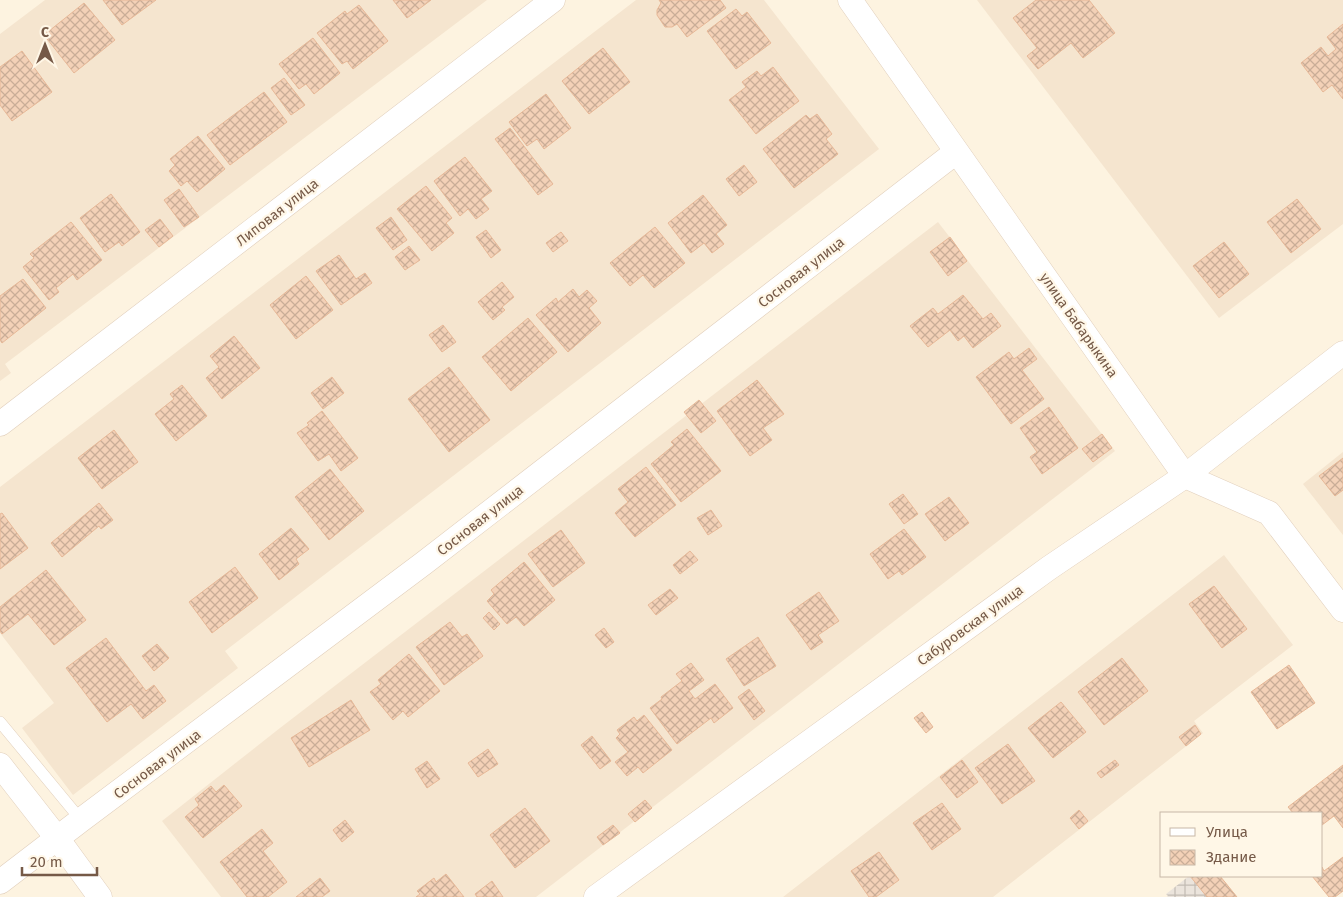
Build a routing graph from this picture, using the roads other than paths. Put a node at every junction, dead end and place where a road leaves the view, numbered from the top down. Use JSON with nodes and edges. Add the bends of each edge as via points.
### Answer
{"nodes":[{"id":1,"x":553,"y":0,"type":"edge"},
{"id":2,"x":850,"y":0,"type":"edge"},
{"id":3,"x":956,"y":152,"type":"junction"},
{"id":4,"x":1343,"y":353,"type":"edge"},
{"id":5,"x":0,"y":424,"type":"edge"},
{"id":6,"x":1185,"y":476,"type":"junction"},
{"id":7,"x":1343,"y":610,"type":"edge"},
{"id":8,"x":0,"y":722,"type":"edge"},
{"id":9,"x":0,"y":765,"type":"edge"},
{"id":10,"x":80,"y":820,"type":"junction"},
{"id":11,"x":57,"y":838,"type":"junction"},
{"id":12,"x":0,"y":882,"type":"edge"},
{"id":13,"x":100,"y":897,"type":"edge"},
{"id":14,"x":596,"y":897,"type":"edge"}],
"edges":[{"from":1,"to":5,"type":"street","name":"Липовая улица"},
{"from":2,"to":3,"type":"street","name":"улица Бабарыкина"},
{"from":3,"to":6,"type":"street","name":"улица Бабарыкина"},
{"from":3,"to":10,"type":"street","name":"Сосновая улица","via":[[424,563]]},
{"from":4,"to":6,"type":"street","name":"Сабуровская улица"},
{"from":6,"to":7,"type":"street","via":[[1268,512]]},
{"from":6,"to":14,"type":"street","name":"Сабуровская улица","via":[[1049,568]]},
{"from":8,"to":10,"type":"lane"},
{"from":9,"to":11,"type":"street"},
{"from":10,"to":11,"type":"street","name":"Сосновая улица"},
{"from":11,"to":12,"type":"street","name":"Сосновая улица"},
{"from":11,"to":13,"type":"street"}]}
